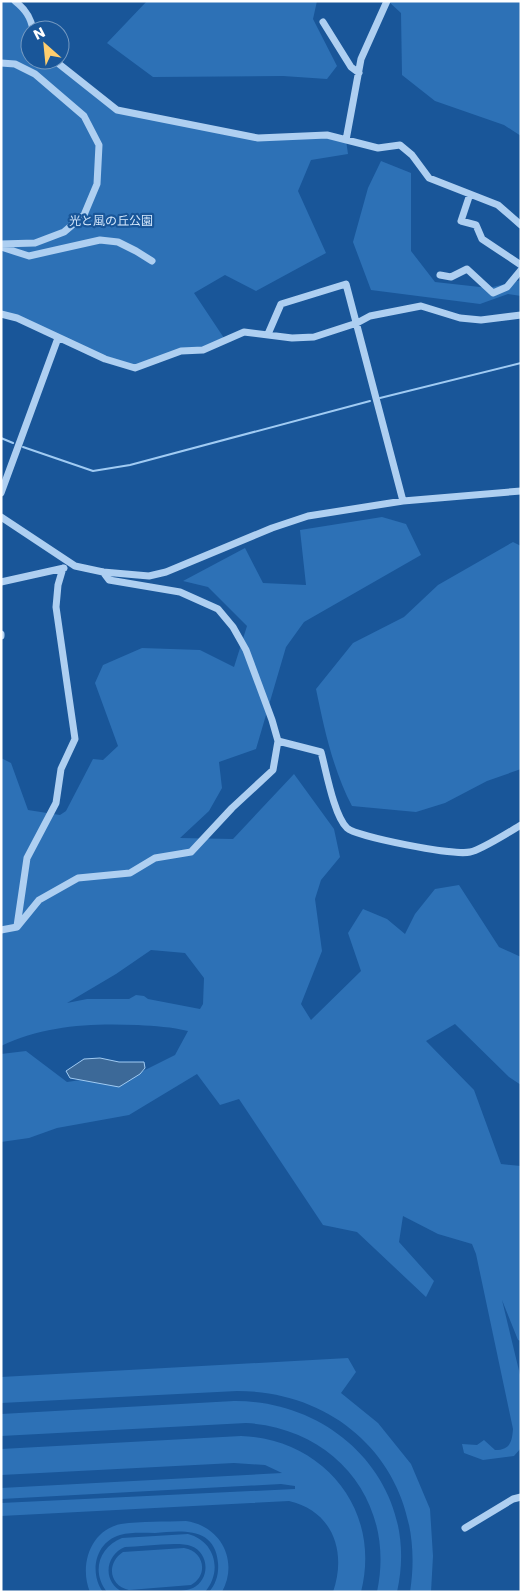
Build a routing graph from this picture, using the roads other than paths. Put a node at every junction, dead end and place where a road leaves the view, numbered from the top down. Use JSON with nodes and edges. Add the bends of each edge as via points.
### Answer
{"nodes":[{"id":1,"x":16,"y":1,"type":"edge"},
{"id":2,"x":387,"y":1,"type":"edge"},
{"id":3,"x":31,"y":20,"type":"edge"},
{"id":4,"x":323,"y":22,"type":"dead end"},
{"id":5,"x":1,"y":63,"type":"edge"},
{"id":6,"x":67,"y":70,"type":"edge"},
{"id":7,"x":359,"y":72,"type":"junction"},
{"id":8,"x":346,"y":140,"type":"junction"},
{"id":9,"x":470,"y":194,"type":"junction"},
{"id":10,"x":521,"y":225,"type":"edge"},
{"id":11,"x":1,"y":246,"type":"edge"},
{"id":12,"x":152,"y":261,"type":"dead end"},
{"id":13,"x":521,"y":265,"type":"edge"},
{"id":14,"x":521,"y":270,"type":"edge"},
{"id":15,"x":440,"y":275,"type":"dead end"},
{"id":16,"x":1,"y":314,"type":"edge"},
{"id":17,"x":521,"y":315,"type":"edge"},
{"id":18,"x":356,"y":323,"type":"junction"},
{"id":19,"x":268,"y":334,"type":"junction"},
{"id":20,"x":58,"y":338,"type":"junction"},
{"id":21,"x":521,"y":491,"type":"edge"},
{"id":22,"x":1,"y":493,"type":"edge"},
{"id":23,"x":403,"y":502,"type":"junction"},
{"id":24,"x":1,"y":517,"type":"edge"},
{"id":25,"x":74,"y":566,"type":"junction"},
{"id":26,"x":63,"y":568,"type":"junction"},
{"id":27,"x":103,"y":572,"type":"junction"},
{"id":28,"x":1,"y":582,"type":"edge"},
{"id":29,"x":278,"y":741,"type":"junction"},
{"id":30,"x":521,"y":825,"type":"edge"},
{"id":31,"x":17,"y":927,"type":"junction"},
{"id":32,"x":1,"y":930,"type":"edge"},
{"id":33,"x":521,"y":1497,"type":"edge"},
{"id":34,"x":465,"y":1528,"type":"dead end"}],
"edges":[{"from":1,"to":3,"type":"street"},
{"from":2,"to":7,"type":"street"},
{"from":4,"to":7,"type":"street","via":[[351,67]]},
{"from":5,"to":11,"type":"street","via":[[15,64],[35,74],[84,116],[99,145],[97,184],[84,215],[64,232],[35,243]]},
{"from":6,"to":8,"type":"street","via":[[117,110],[258,138],[326,135]]},
{"from":7,"to":8,"type":"street"},
{"from":8,"to":9,"type":"street","via":[[378,148],[400,145],[429,178]]},
{"from":9,"to":10,"type":"street","via":[[498,205]]},
{"from":9,"to":13,"type":"street","via":[[461,221],[476,225],[482,239]]},
{"from":11,"to":12,"type":"street","via":[[28,256],[100,240],[118,242]]},
{"from":14,"to":15,"type":"street","via":[[507,287],[493,293],[467,269],[451,277]]},
{"from":16,"to":20,"type":"street","via":[[17,318]]},
{"from":17,"to":18,"type":"street","via":[[467,319],[420,306],[370,316]]},
{"from":18,"to":19,"type":"street","via":[[314,337]]},
{"from":18,"to":19,"type":"street","via":[[346,284],[281,304]]},
{"from":18,"to":23,"type":"street"},
{"from":19,"to":20,"type":"street","via":[[244,332],[203,350],[181,351],[135,368],[105,359]]},
{"from":20,"to":22,"type":"street"},
{"from":21,"to":23,"type":"street"},
{"from":23,"to":27,"type":"street","via":[[308,516],[158,574]]},
{"from":24,"to":25,"type":"street"},
{"from":25,"to":26,"type":"street"},
{"from":25,"to":27,"type":"street"},
{"from":26,"to":28,"type":"street"},
{"from":26,"to":31,"type":"street","via":[[56,608],[75,738],[61,769],[56,803],[27,858]]},
{"from":27,"to":29,"type":"street","via":[[109,580],[180,592],[218,609],[234,627],[246,650]]},
{"from":29,"to":30,"type":"street","via":[[321,752],[338,816],[347,828],[368,836],[455,853],[471,852]]},
{"from":29,"to":31,"type":"street","via":[[273,770],[191,852],[155,858],[130,873],[78,878],[39,900]]},
{"from":31,"to":32,"type":"street"},
{"from":33,"to":34,"type":"street"}]}
